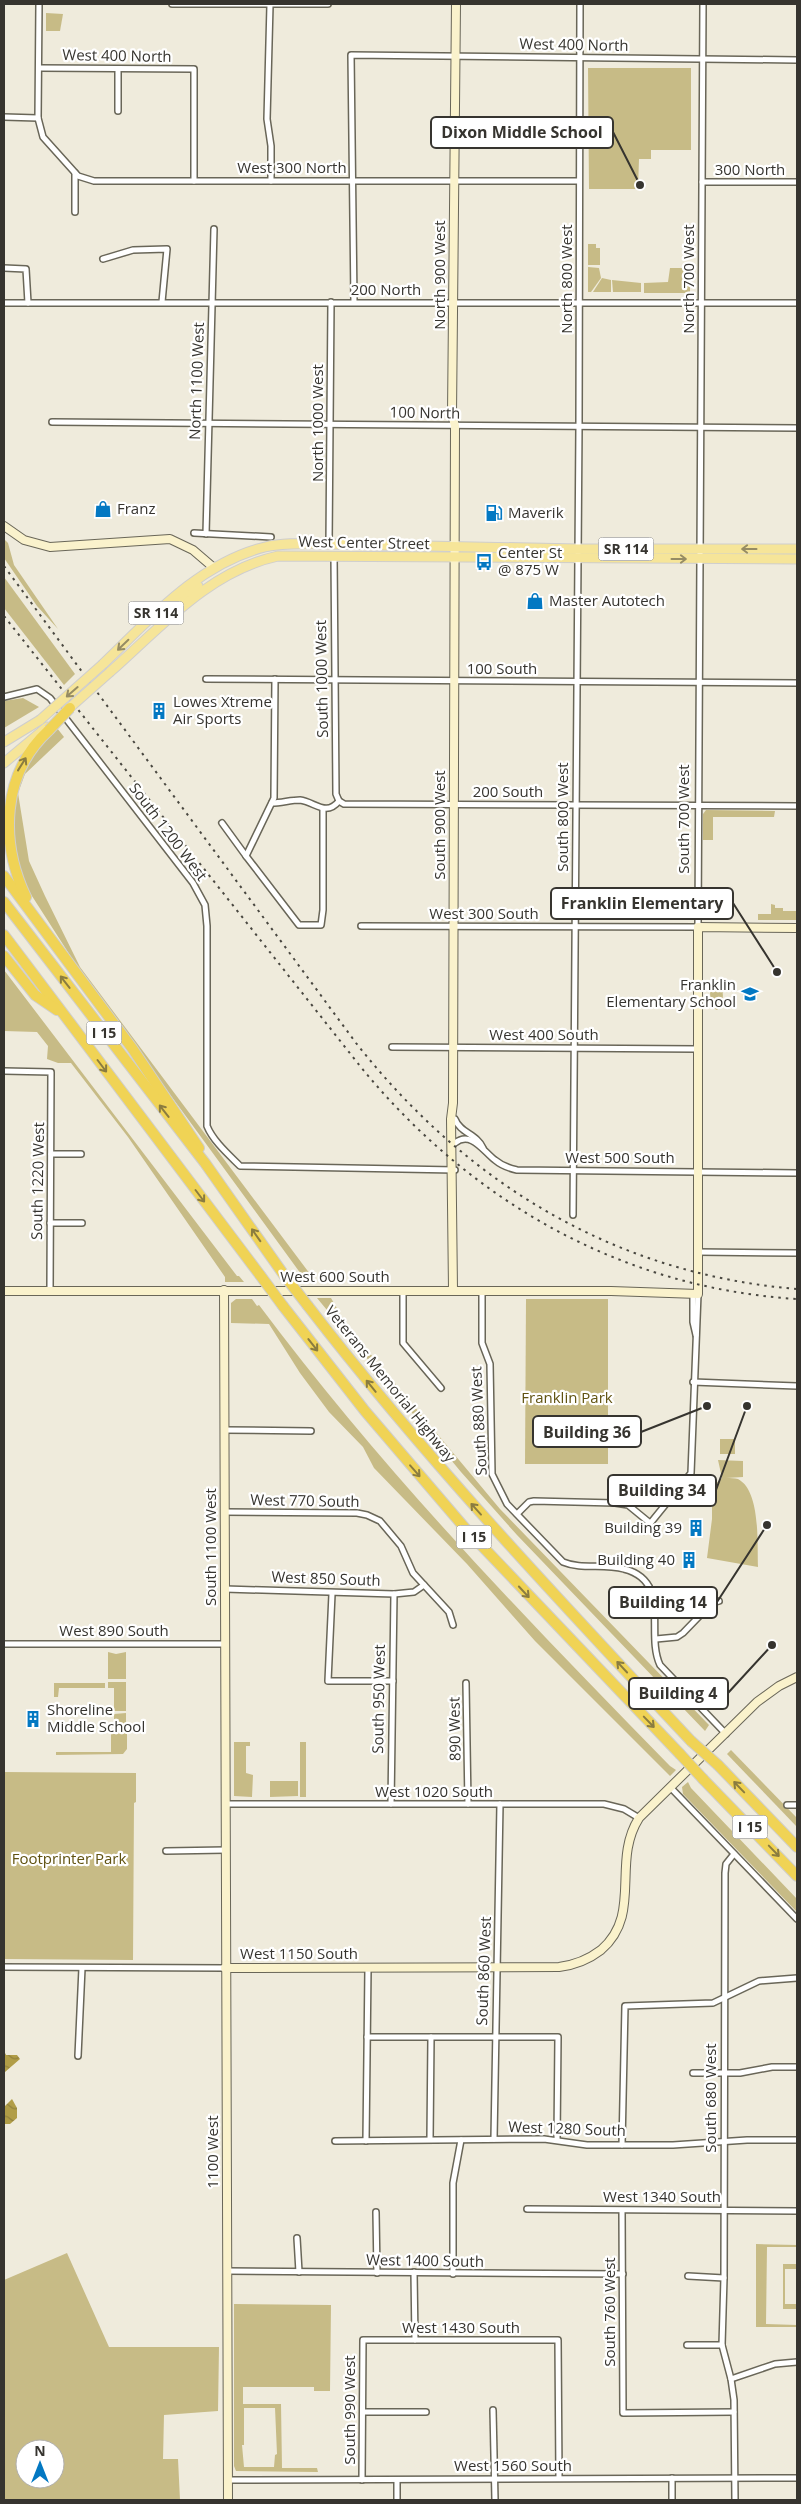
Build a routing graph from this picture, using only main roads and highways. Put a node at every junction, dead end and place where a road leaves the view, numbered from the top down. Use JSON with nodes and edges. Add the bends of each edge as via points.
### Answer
{"nodes":[{"id":1,"x":797,"y":549,"type":"edge"},
{"id":2,"x":577,"y":554,"type":"junction"},
{"id":3,"x":700,"y":554,"type":"junction"},
{"id":4,"x":282,"y":556,"type":"junction"},
{"id":5,"x":797,"y":559,"type":"edge"},
{"id":6,"x":214,"y":568,"type":"junction"},
{"id":7,"x":114,"y":669,"type":"junction"},
{"id":8,"x":70,"y":708,"type":"joint"},
{"id":9,"x":45,"y":726,"type":"junction"},
{"id":10,"x":4,"y":742,"type":"edge"},
{"id":11,"x":4,"y":763,"type":"edge"},
{"id":12,"x":4,"y":876,"type":"edge"},
{"id":13,"x":4,"y":902,"type":"edge"},
{"id":14,"x":4,"y":935,"type":"edge"},
{"id":15,"x":54,"y":943,"type":"junction"},
{"id":16,"x":4,"y":956,"type":"edge"},
{"id":17,"x":62,"y":1013,"type":"junction"},
{"id":18,"x":205,"y":1163,"type":"junction"},
{"id":19,"x":797,"y":1847,"type":"edge"},
{"id":20,"x":797,"y":1876,"type":"edge"}],
"edges":[{"from":1,"to":3,"type":"main road","name":"West Center Street","number":"SR 114","one_way":true},
{"from":2,"to":3,"type":"main road","name":"West Center Street","number":"SR 114"},
{"from":2,"to":4,"type":"main road","name":"West Center Street","number":"SR 114","via":[[456,558]]},
{"from":2,"to":6,"type":"main road","name":"West Center Street","number":"SR 114","via":[[456,547],[290,544],[266,546],[231,558]]},
{"from":3,"to":5,"type":"main road","name":"West Center Street","number":"SR 114"},
{"from":4,"to":6,"type":"main road","via":[[269,554],[223,569]]},
{"from":4,"to":7,"type":"main road","name":"West Center Street","number":"SR 114","via":[[260,560],[226,574]]},
{"from":6,"to":7,"type":"main road","via":[[212,576],[155,624]]},
{"from":6,"to":9,"type":"main road","name":"West Center Street","number":"SR 114","one_way":true,"bridge":true,"via":[[177,595],[103,664]]},
{"from":7,"to":8,"type":"main road","name":"West Center Street","number":"SR 114","bridge":true},
{"from":8,"to":9,"type":"highway","bridge":true},
{"from":9,"to":10,"type":"main road","name":"West Center Street","number":"SR 114"},
{"from":9,"to":11,"type":"main road","name":"West Center Street","number":"SR 114"},
{"from":15,"to":9,"type":"highway","one_way":true,"via":[[14,874],[7,851],[5,826],[8,795],[18,771]]},
{"from":12,"to":15,"type":"highway"},
{"from":18,"to":13,"type":"highway","name":"Veterans Memorial Highway","number":"I 15","one_way":true},
{"from":14,"to":17,"type":"highway","number":"I 15"},
{"from":15,"to":18,"type":"highway","via":[[165,1094],[197,1142]]},
{"from":16,"to":17,"type":"highway","via":[[35,995]]},
{"from":17,"to":20,"type":"highway","number":"I 15","one_way":true,"bridge":true,"via":[[283,1306],[365,1411],[449,1510]]},
{"from":19,"to":18,"type":"highway","name":"Veterans Memorial Highway","number":"I 15","one_way":true,"bridge":true,"via":[[691,1741],[442,1472],[284,1275]]}]}
